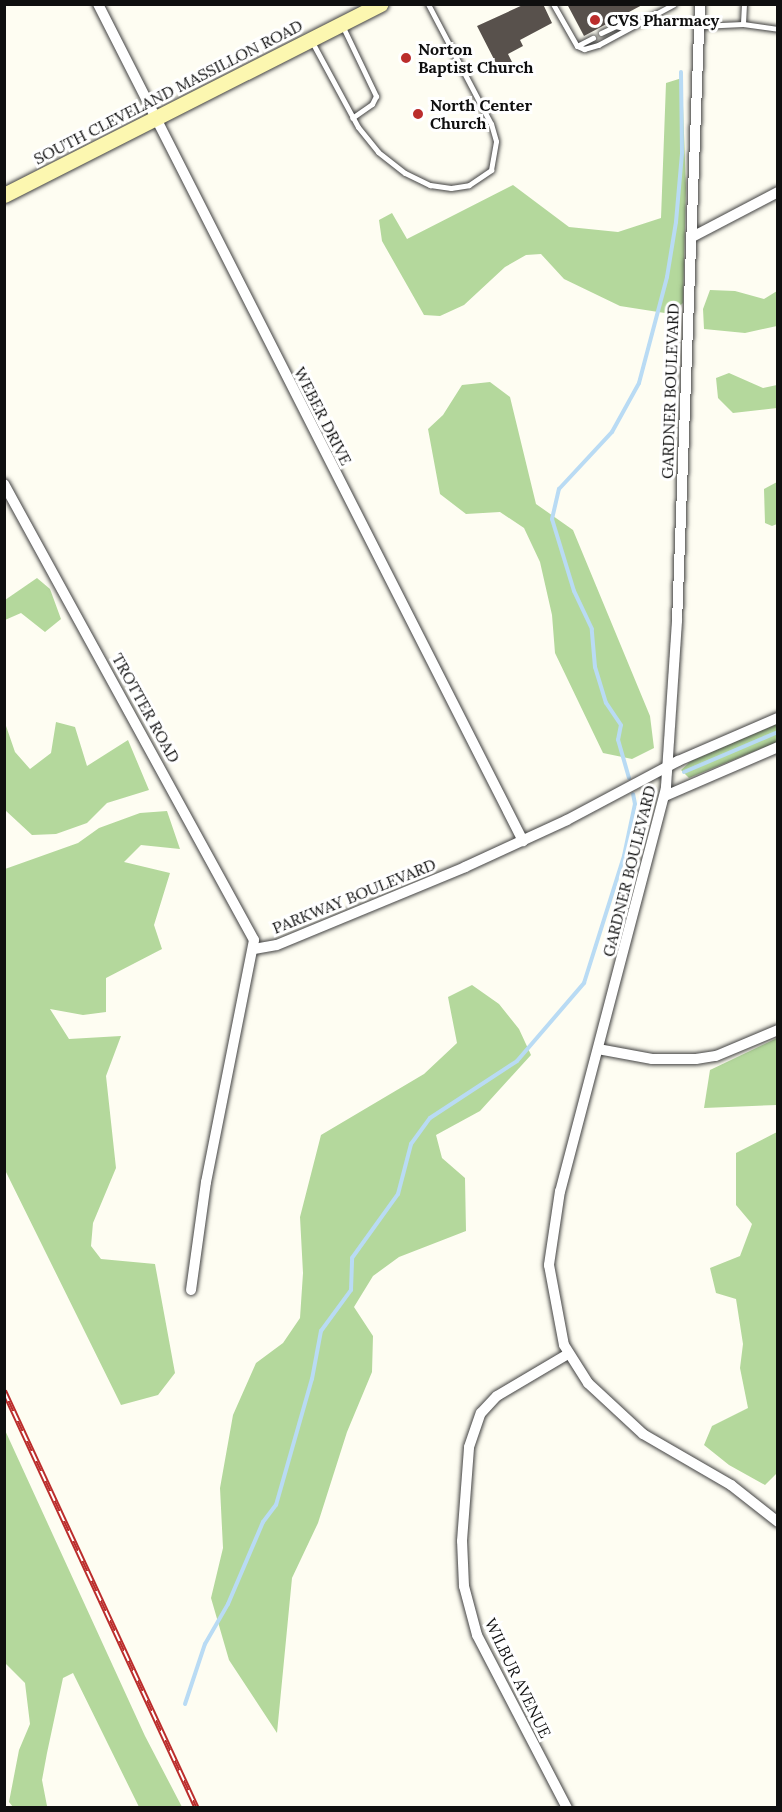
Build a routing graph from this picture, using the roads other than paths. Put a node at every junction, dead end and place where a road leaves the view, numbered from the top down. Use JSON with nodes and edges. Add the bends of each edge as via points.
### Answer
{"nodes":[{"id":1,"x":98,"y":4,"type":"edge"},
{"id":2,"x":380,"y":4,"type":"edge"},
{"id":3,"x":428,"y":4,"type":"edge"},
{"id":4,"x":553,"y":4,"type":"edge"},
{"id":5,"x":674,"y":4,"type":"edge"},
{"id":6,"x":700,"y":4,"type":"edge"},
{"id":7,"x":744,"y":4,"type":"edge"},
{"id":8,"x":341,"y":24,"type":"junction"},
{"id":9,"x":743,"y":24,"type":"junction"},
{"id":10,"x":700,"y":26,"type":"junction"},
{"id":11,"x":627,"y":29,"type":"junction"},
{"id":12,"x":777,"y":29,"type":"edge"},
{"id":13,"x":602,"y":33,"type":"dead end"},
{"id":14,"x":592,"y":38,"type":"dead end"},
{"id":15,"x":311,"y":39,"type":"junction"},
{"id":16,"x":577,"y":46,"type":"junction"},
{"id":17,"x":155,"y":118,"type":"junction"},
{"id":18,"x":352,"y":118,"type":"junction"},
{"id":19,"x":777,"y":192,"type":"edge"},
{"id":20,"x":4,"y":195,"type":"edge"},
{"id":21,"x":692,"y":237,"type":"junction"},
{"id":22,"x":4,"y":484,"type":"edge"},
{"id":23,"x":777,"y":718,"type":"edge"},
{"id":24,"x":777,"y":747,"type":"edge"},
{"id":25,"x":668,"y":766,"type":"junction"},
{"id":26,"x":664,"y":796,"type":"junction"},
{"id":27,"x":523,"y":841,"type":"junction"},
{"id":28,"x":254,"y":949,"type":"junction"},
{"id":29,"x":777,"y":1030,"type":"edge"},
{"id":30,"x":598,"y":1049,"type":"junction"},
{"id":31,"x":191,"y":1290,"type":"dead end"},
{"id":32,"x":568,"y":1354,"type":"junction"},
{"id":33,"x":777,"y":1522,"type":"edge"},
{"id":34,"x":567,"y":1808,"type":"edge"}],
"edges":[{"from":1,"to":17,"type":"street","name":"WEBER DRIVE"},
{"from":2,"to":8,"type":"main road","name":"SOUTH CLEVELAND MASSILLON ROAD"},
{"from":3,"to":18,"type":"lane","via":[[491,124],[496,157],[492,170],[469,185],[430,185],[392,164]]},
{"from":4,"to":16,"type":"lane"},
{"from":5,"to":11,"type":"lane"},
{"from":6,"to":10,"type":"street","name":"GARDNER BOULEVARD"},
{"from":7,"to":9,"type":"lane"},
{"from":8,"to":15,"type":"main road","name":"SOUTH CLEVELAND MASSILLON ROAD"},
{"from":8,"to":18,"type":"lane","via":[[376,96],[372,104]]},
{"from":9,"to":10,"type":"lane"},
{"from":9,"to":12,"type":"lane"},
{"from":10,"to":21,"type":"street","name":"GARDNER BOULEVARD"},
{"from":11,"to":13,"type":"lane","via":[[616,26]]},
{"from":11,"to":16,"type":"lane","via":[[590,48]]},
{"from":14,"to":16,"type":"lane"},
{"from":15,"to":17,"type":"main road","name":"SOUTH CLEVELAND MASSILLON ROAD"},
{"from":15,"to":18,"type":"lane"},
{"from":17,"to":20,"type":"main road","name":"SOUTH CLEVELAND MASSILLON ROAD"},
{"from":17,"to":27,"type":"street","name":"WEBER DRIVE"},
{"from":19,"to":21,"type":"street"},
{"from":21,"to":25,"type":"street","name":"GARDNER BOULEVARD"},
{"from":22,"to":28,"type":"street","name":"TROTTER ROAD","via":[[253,934]]},
{"from":23,"to":25,"type":"street","name":"PARKWAY BOULEVARD"},
{"from":24,"to":26,"type":"street"},
{"from":25,"to":26,"type":"street","name":"GARDNER BOULEVARD"},
{"from":25,"to":27,"type":"street","name":"PARKWAY BOULEVARD"},
{"from":26,"to":30,"type":"street","name":"GARDNER BOULEVARD"},
{"from":27,"to":28,"type":"street","name":"PARKWAY BOULEVARD","via":[[277,945]]},
{"from":28,"to":31,"type":"street","via":[[206,1182]]},
{"from":29,"to":30,"type":"street","via":[[716,1056],[696,1059],[652,1059]]},
{"from":30,"to":32,"type":"street","name":"GARDNER BOULEVARD","via":[[550,1241],[553,1300]]},
{"from":32,"to":33,"type":"street","name":"GARDNER BOULEVARD","via":[[588,1383],[626,1421],[731,1485]]},
{"from":32,"to":34,"type":"street","name":"WILBUR AVENUE","via":[[497,1396],[481,1413],[469,1447],[462,1541],[464,1586],[477,1635]]}]}
